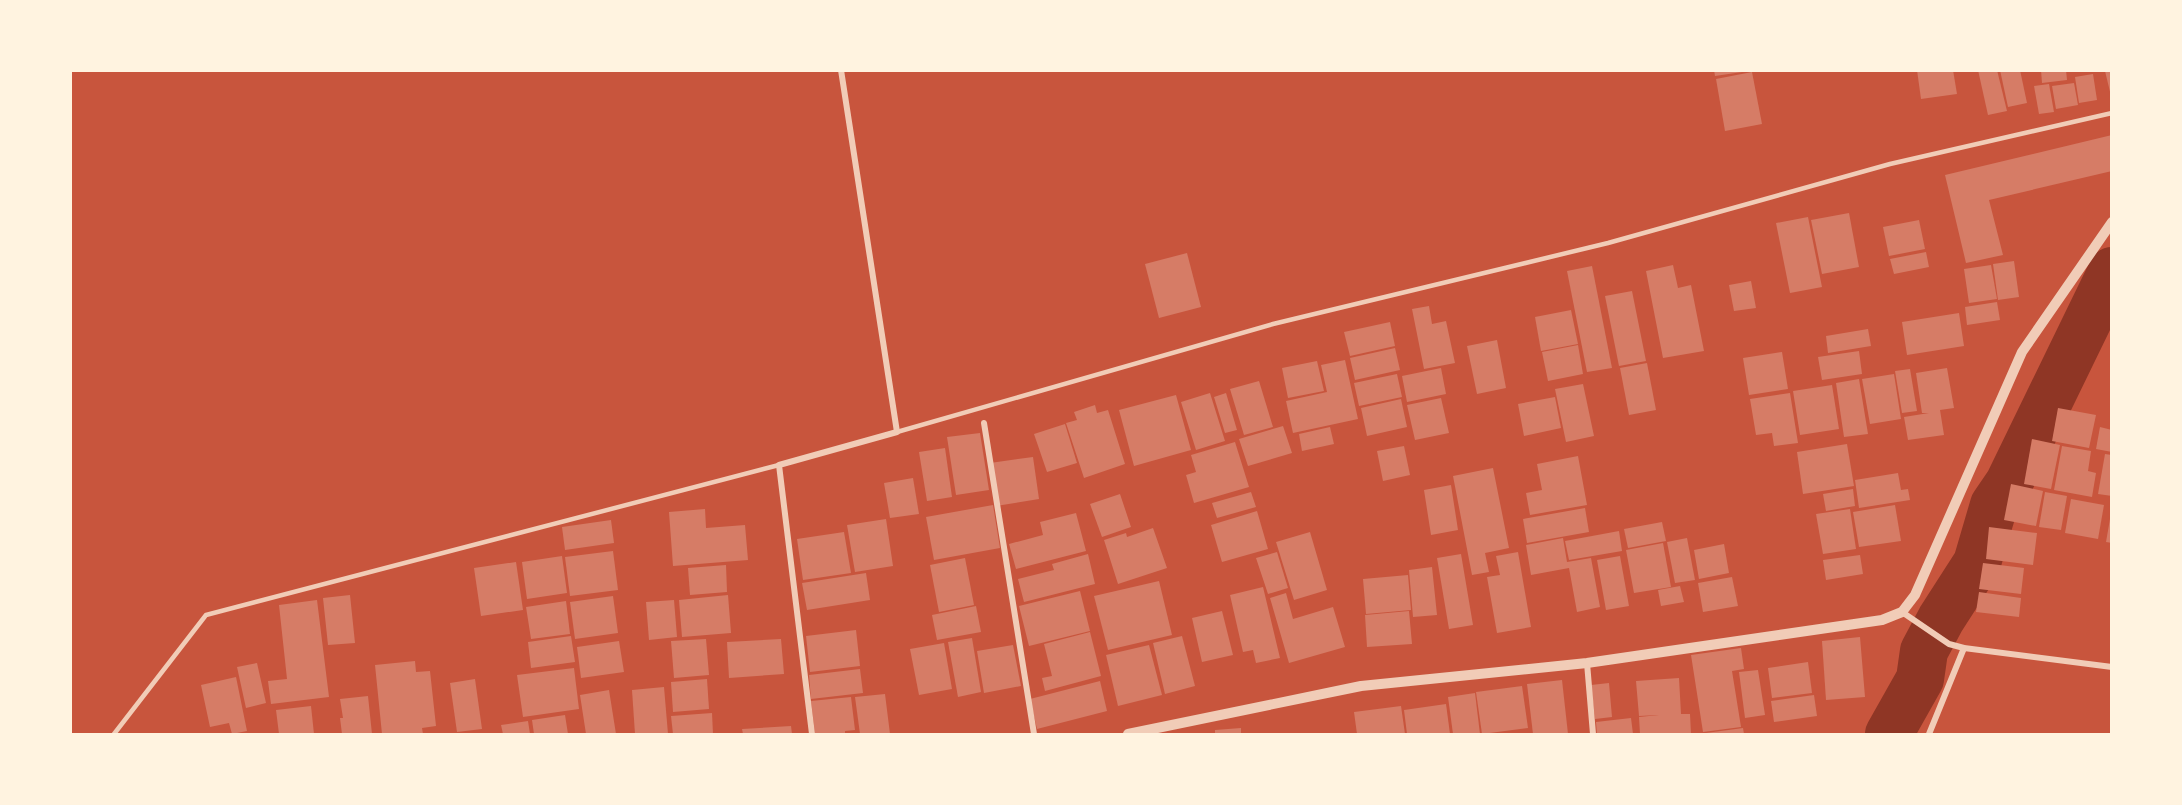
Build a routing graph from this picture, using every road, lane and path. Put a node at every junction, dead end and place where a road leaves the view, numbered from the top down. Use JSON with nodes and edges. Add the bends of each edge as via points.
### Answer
{"nodes":[{"id":1,"x":841,"y":70,"type":"edge"},
{"id":2,"x":2112,"y":113,"type":"edge"},
{"id":3,"x":2112,"y":222,"type":"edge"},
{"id":4,"x":984,"y":423,"type":"dead end"},
{"id":5,"x":897,"y":432,"type":"junction"},
{"id":6,"x":779,"y":465,"type":"junction"},
{"id":7,"x":1902,"y":612,"type":"junction"},
{"id":8,"x":1965,"y":648,"type":"junction"},
{"id":9,"x":1587,"y":663,"type":"junction"},
{"id":10,"x":2112,"y":668,"type":"edge"},
{"id":11,"x":114,"y":735,"type":"edge"},
{"id":12,"x":812,"y":735,"type":"edge"},
{"id":13,"x":1034,"y":735,"type":"edge"},
{"id":14,"x":1128,"y":735,"type":"edge"},
{"id":15,"x":1593,"y":735,"type":"edge"},
{"id":16,"x":1929,"y":735,"type":"edge"}],
"edges":[{"from":1,"to":5,"type":"street"},
{"from":2,"to":5,"type":"lane","via":[[1890,164],[1608,243],[1273,324]]},
{"from":3,"to":7,"type":"street","via":[[2022,352],[1915,595]]},
{"from":4,"to":13,"type":"street"},
{"from":5,"to":6,"type":"street"},
{"from":6,"to":11,"type":"lane","via":[[206,615]]},
{"from":6,"to":12,"type":"street"},
{"from":7,"to":8,"type":"street","via":[[1949,644]]},
{"from":7,"to":9,"type":"street","via":[[1882,620]]},
{"from":8,"to":10,"type":"street"},
{"from":8,"to":16,"type":"street"},
{"from":9,"to":14,"type":"street","via":[[1361,686]]},
{"from":9,"to":15,"type":"street"}]}
